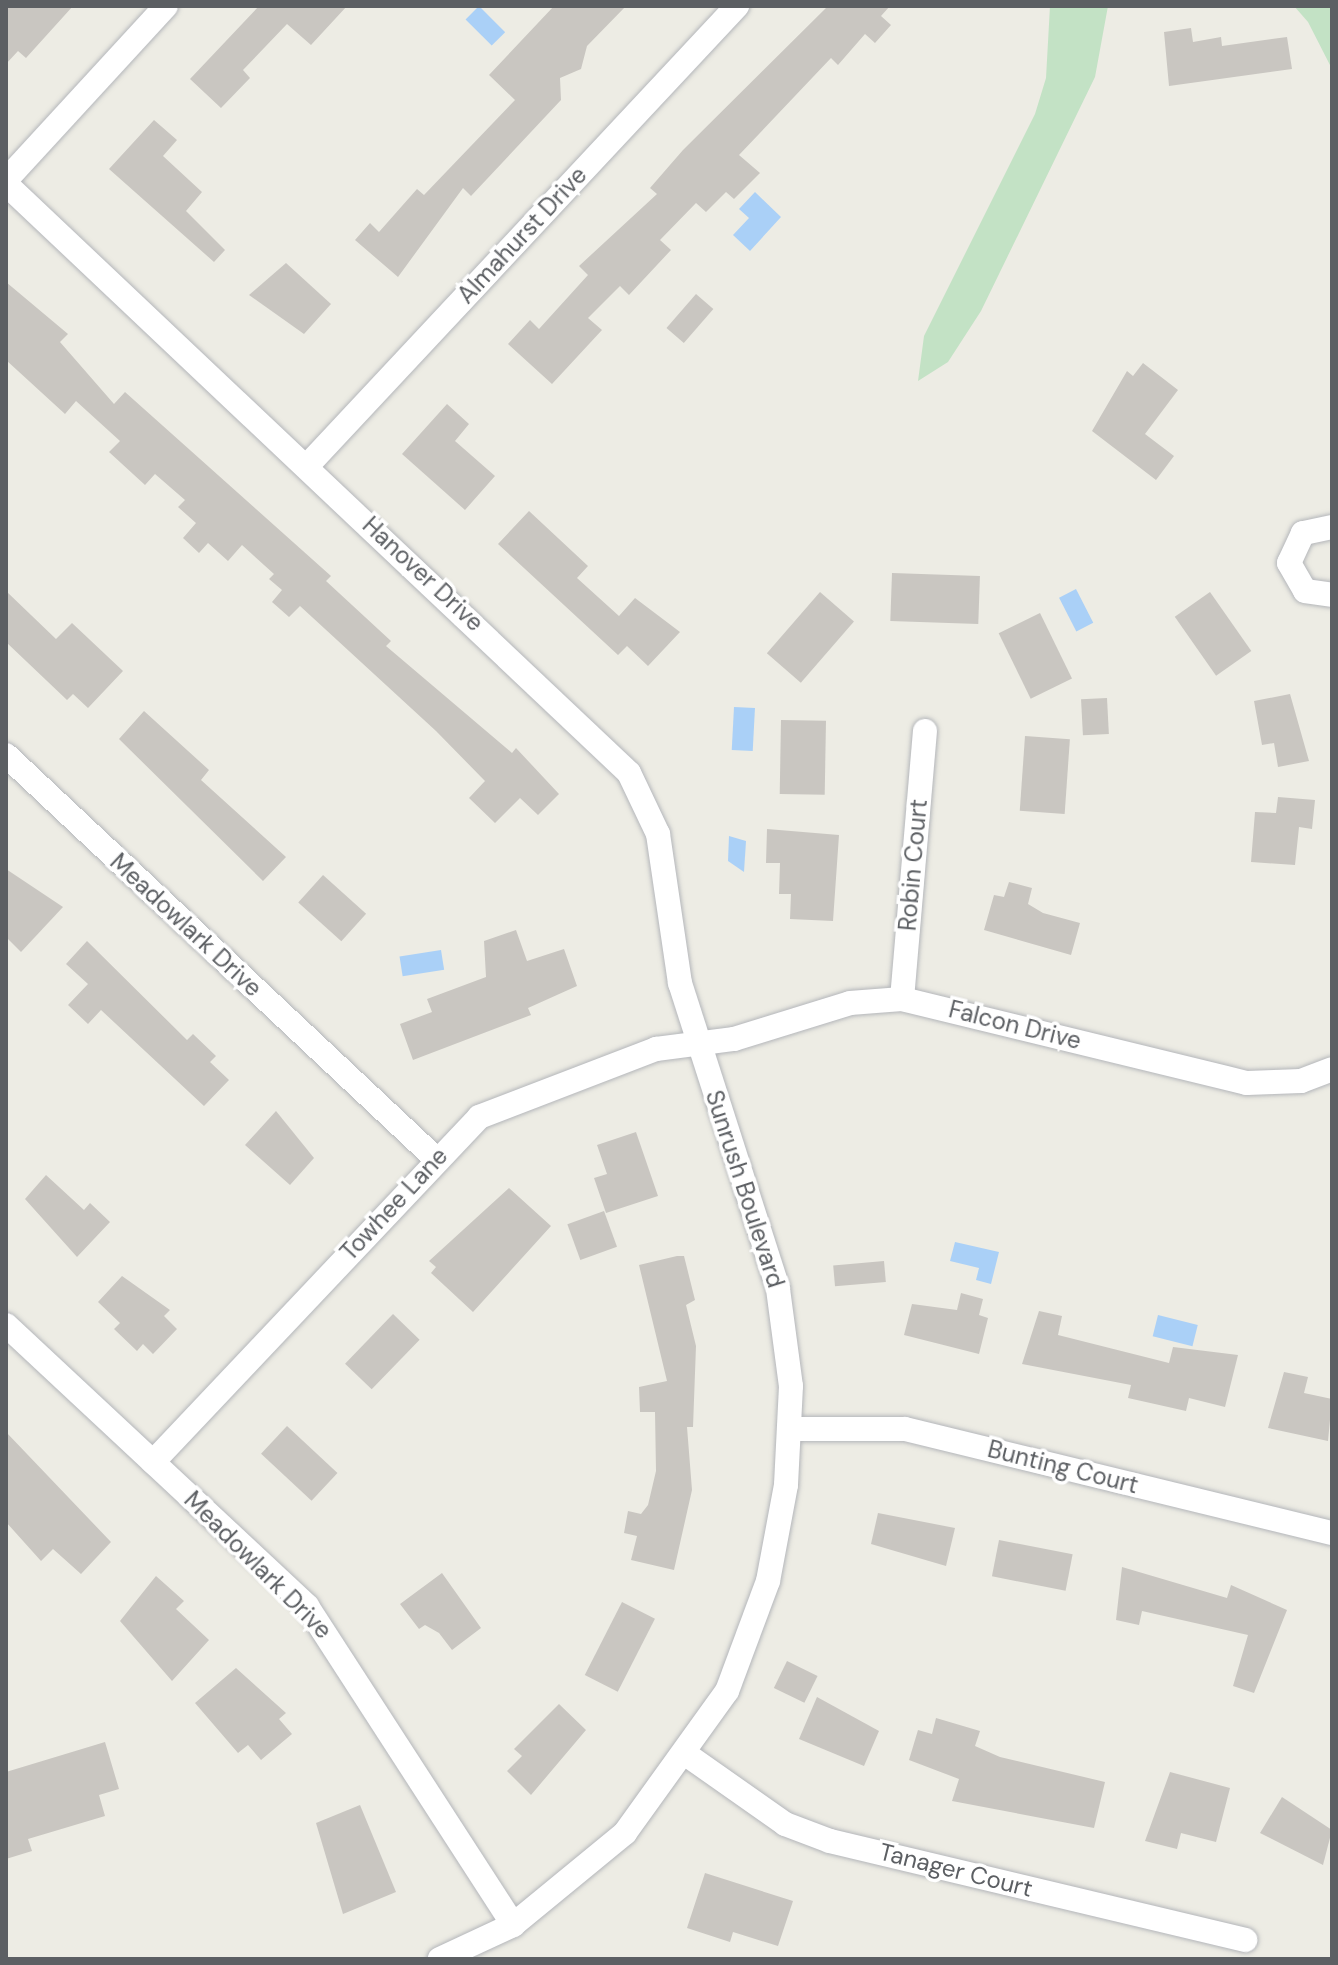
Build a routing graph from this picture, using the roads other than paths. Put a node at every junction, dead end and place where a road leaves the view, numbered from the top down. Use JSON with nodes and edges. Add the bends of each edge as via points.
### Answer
{"nodes":[{"id":1,"x":166,"y":6,"type":"edge"},
{"id":2,"x":737,"y":6,"type":"edge"},
{"id":3,"x":6,"y":182,"type":"edge"},
{"id":4,"x":307,"y":466,"type":"junction"},
{"id":5,"x":1332,"y":527,"type":"edge"},
{"id":6,"x":1332,"y":595,"type":"edge"},
{"id":7,"x":925,"y":731,"type":"dead end"},
{"id":8,"x":6,"y":755,"type":"edge"},
{"id":9,"x":902,"y":999,"type":"junction"},
{"id":10,"x":698,"y":1045,"type":"junction"},
{"id":11,"x":1332,"y":1069,"type":"edge"},
{"id":12,"x":436,"y":1159,"type":"junction"},
{"id":13,"x":6,"y":1325,"type":"edge"},
{"id":14,"x":791,"y":1429,"type":"junction"},
{"id":15,"x":153,"y":1462,"type":"junction"},
{"id":16,"x":1332,"y":1533,"type":"edge"},
{"id":17,"x":687,"y":1755,"type":"junction"},
{"id":18,"x":513,"y":1925,"type":"junction"},
{"id":19,"x":1245,"y":1940,"type":"dead end"},
{"id":20,"x":448,"y":1958,"type":"edge"}],
"edges":[{"from":1,"to":3,"type":"street"},
{"from":2,"to":4,"type":"street","name":"Almahurst Drive"},
{"from":3,"to":4,"type":"street","name":"Hanover Drive"},
{"from":4,"to":10,"type":"street","name":"Hanover Drive","via":[[629,773],[658,834],[671,946]]},
{"from":5,"to":6,"type":"street","via":[[1303,533],[1289,563],[1305,591]]},
{"from":7,"to":9,"type":"street","name":"Robin Court"},
{"from":8,"to":12,"type":"street","name":"Meadowlark Drive"},
{"from":9,"to":10,"type":"street","name":"Falcon Drive","via":[[850,1003]]},
{"from":9,"to":11,"type":"street","name":"Falcon Drive","via":[[1247,1083],[1301,1081]]},
{"from":10,"to":12,"type":"street","name":"Towhee Lane","via":[[656,1049],[501,1104]]},
{"from":10,"to":14,"type":"street","name":"Sunrush Boulevard","via":[[778,1289]]},
{"from":12,"to":15,"type":"street","name":"Towhee Lane"},
{"from":13,"to":15,"type":"street","name":"Meadowlark Drive"},
{"from":14,"to":16,"type":"street","name":"Bunting Court","via":[[905,1429]]},
{"from":14,"to":17,"type":"street","name":"Sunrush Boulevard","via":[[781,1524],[757,1619],[727,1691]]},
{"from":15,"to":18,"type":"street","name":"Meadowlark Drive","via":[[337,1643]]},
{"from":17,"to":18,"type":"street","name":"Sunrush Boulevard","via":[[625,1833]]},
{"from":17,"to":19,"type":"street","name":"Tanager Court","via":[[785,1824],[830,1841]]},
{"from":18,"to":20,"type":"street","name":"Sunrush Boulevard"}]}
